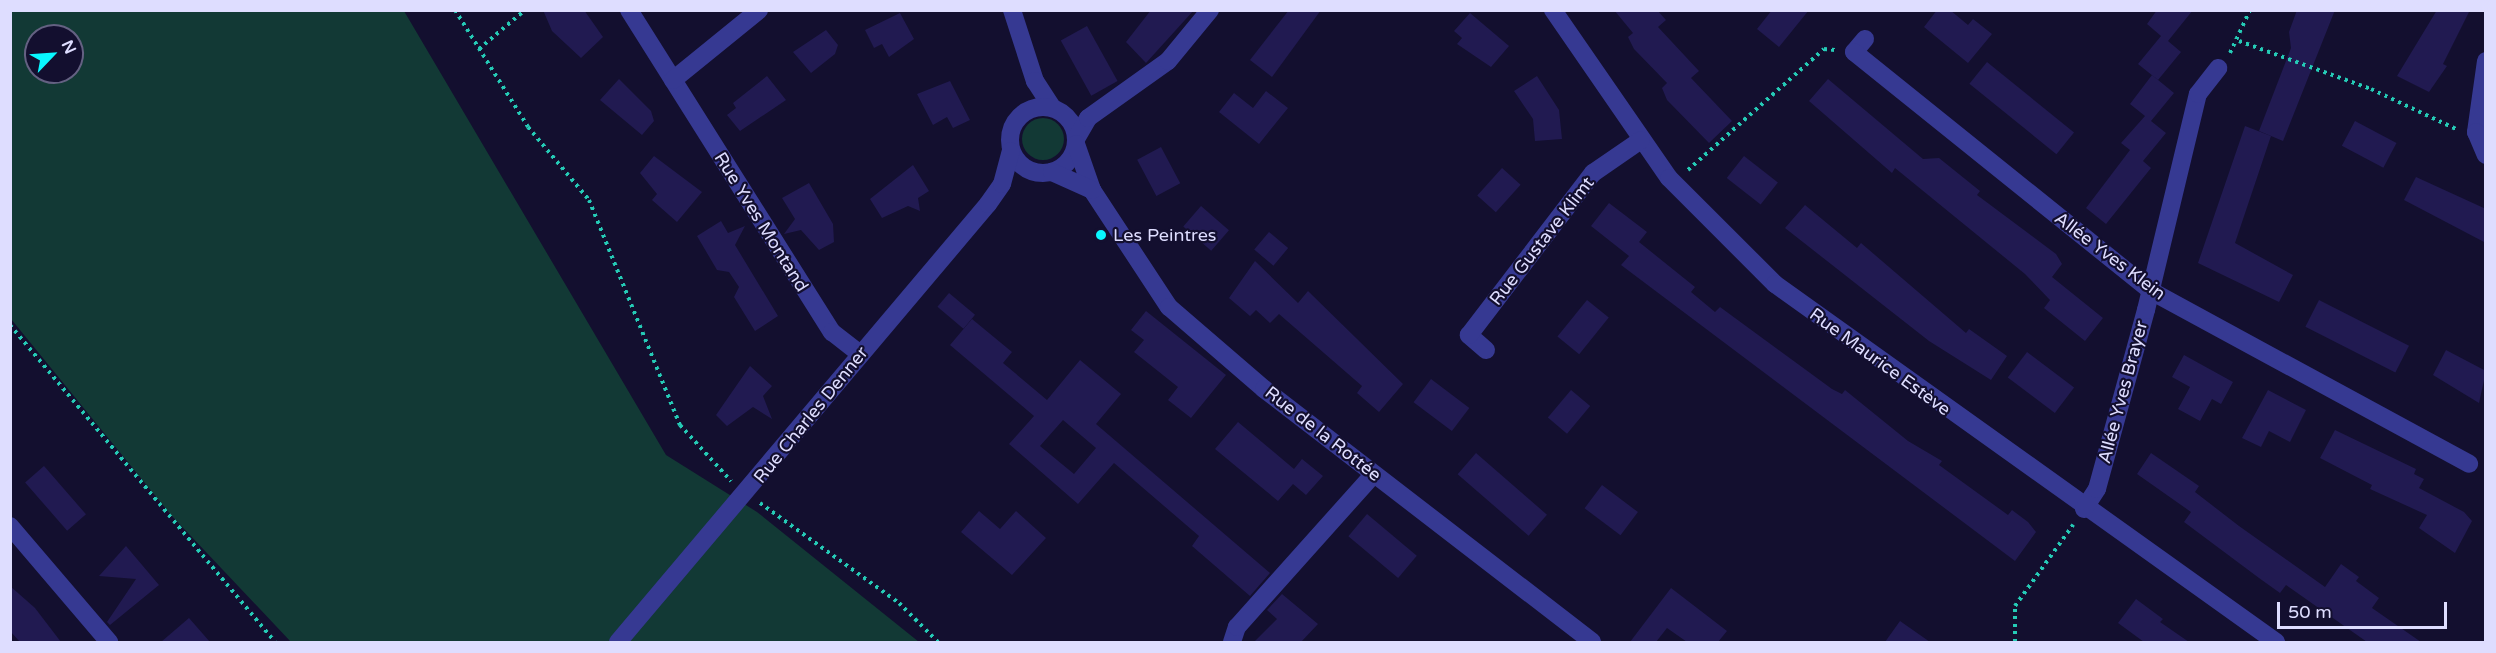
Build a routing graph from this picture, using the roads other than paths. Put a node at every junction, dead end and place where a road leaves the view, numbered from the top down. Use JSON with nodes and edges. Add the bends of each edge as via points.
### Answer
{"nodes":[{"id":1,"x":629,"y":10,"type":"edge"},
{"id":2,"x":759,"y":10,"type":"edge"},
{"id":3,"x":1012,"y":10,"type":"edge"},
{"id":4,"x":1210,"y":10,"type":"edge"},
{"id":5,"x":1553,"y":10,"type":"edge"},
{"id":6,"x":1859,"y":46,"type":"road end"},
{"id":7,"x":2486,"y":61,"type":"edge"},
{"id":8,"x":2218,"y":68,"type":"road end"},
{"id":9,"x":672,"y":80,"type":"junction"},
{"id":10,"x":1035,"y":81,"type":"junction"},
{"id":11,"x":1058,"y":110,"type":"junction"},
{"id":12,"x":1025,"y":111,"type":"junction"},
{"id":13,"x":1088,"y":118,"type":"junction"},
{"id":14,"x":1641,"y":140,"type":"junction"},
{"id":15,"x":1076,"y":142,"type":"junction"},
{"id":16,"x":1011,"y":151,"type":"junction"},
{"id":17,"x":2486,"y":155,"type":"edge"},
{"id":18,"x":1043,"y":172,"type":"junction"},
{"id":19,"x":1002,"y":184,"type":"junction"},
{"id":20,"x":1092,"y":190,"type":"junction"},
{"id":21,"x":2151,"y":291,"type":"junction"},
{"id":22,"x":1486,"y":350,"type":"dead end"},
{"id":23,"x":860,"y":354,"type":"junction"},
{"id":24,"x":2469,"y":464,"type":"dead end"},
{"id":25,"x":1374,"y":474,"type":"junction"},
{"id":26,"x":2084,"y":509,"type":"junction"},
{"id":27,"x":10,"y":526,"type":"edge"},
{"id":28,"x":109,"y":642,"type":"edge"},
{"id":29,"x":618,"y":642,"type":"edge"},
{"id":30,"x":1232,"y":642,"type":"edge"},
{"id":31,"x":1590,"y":642,"type":"edge"},
{"id":32,"x":2276,"y":642,"type":"edge"}],
"edges":[{"from":1,"to":9,"type":"street","name":"Rue Yves Montand"},
{"from":2,"to":9,"type":"street"},
{"from":3,"to":10,"type":"street"},
{"from":4,"to":13,"type":"street","via":[[1168,61]]},
{"from":5,"to":14,"type":"street","name":"Rue Maurice Estève"},
{"from":6,"to":21,"type":"street","name":"Allée Yves Klein"},
{"from":7,"to":17,"type":"street","via":[[2476,132]]},
{"from":8,"to":21,"type":"street","name":"Allée Yves Brayer","via":[[2198,94]]},
{"from":9,"to":23,"type":"street","name":"Rue Yves Montand","via":[[832,333]]},
{"from":10,"to":11,"type":"street"},
{"from":10,"to":12,"type":"street"},
{"from":11,"to":12,"type":"street"},
{"from":11,"to":13,"type":"street"},
{"from":11,"to":15,"type":"street"},
{"from":12,"to":16,"type":"street","via":[[1011,129]]},
{"from":13,"to":15,"type":"street"},
{"from":14,"to":22,"type":"street","name":"Rue Gustave Klimt","via":[[1593,173],[1469,335]]},
{"from":14,"to":26,"type":"street","name":"Rue Maurice Estève","via":[[1734,248],[1809,311]]},
{"from":15,"to":18,"type":"street","via":[[1068,162]]},
{"from":15,"to":20,"type":"street","name":"Rue de la Rottée"},
{"from":16,"to":18,"type":"street"},
{"from":16,"to":19,"type":"street","name":"Rue Charles Denner"},
{"from":18,"to":19,"type":"street","name":"Rue Charles Denner"},
{"from":18,"to":20,"type":"street"},
{"from":19,"to":23,"type":"street","name":"Rue Charles Denner"},
{"from":20,"to":25,"type":"street","name":"Rue de la Rottée","via":[[1169,307]]},
{"from":21,"to":24,"type":"street","name":"Allée Yves Klein"},
{"from":21,"to":26,"type":"street","name":"Allée Yves Brayer","via":[[2097,489]]},
{"from":23,"to":29,"type":"street","name":"Rue Charles Denner","via":[[746,495]]},
{"from":25,"to":30,"type":"street","via":[[1237,627]]},
{"from":25,"to":31,"type":"street","name":"Rue de la Rottée"},
{"from":26,"to":32,"type":"street","name":"Rue Maurice Estève"},
{"from":27,"to":28,"type":"street"}]}
